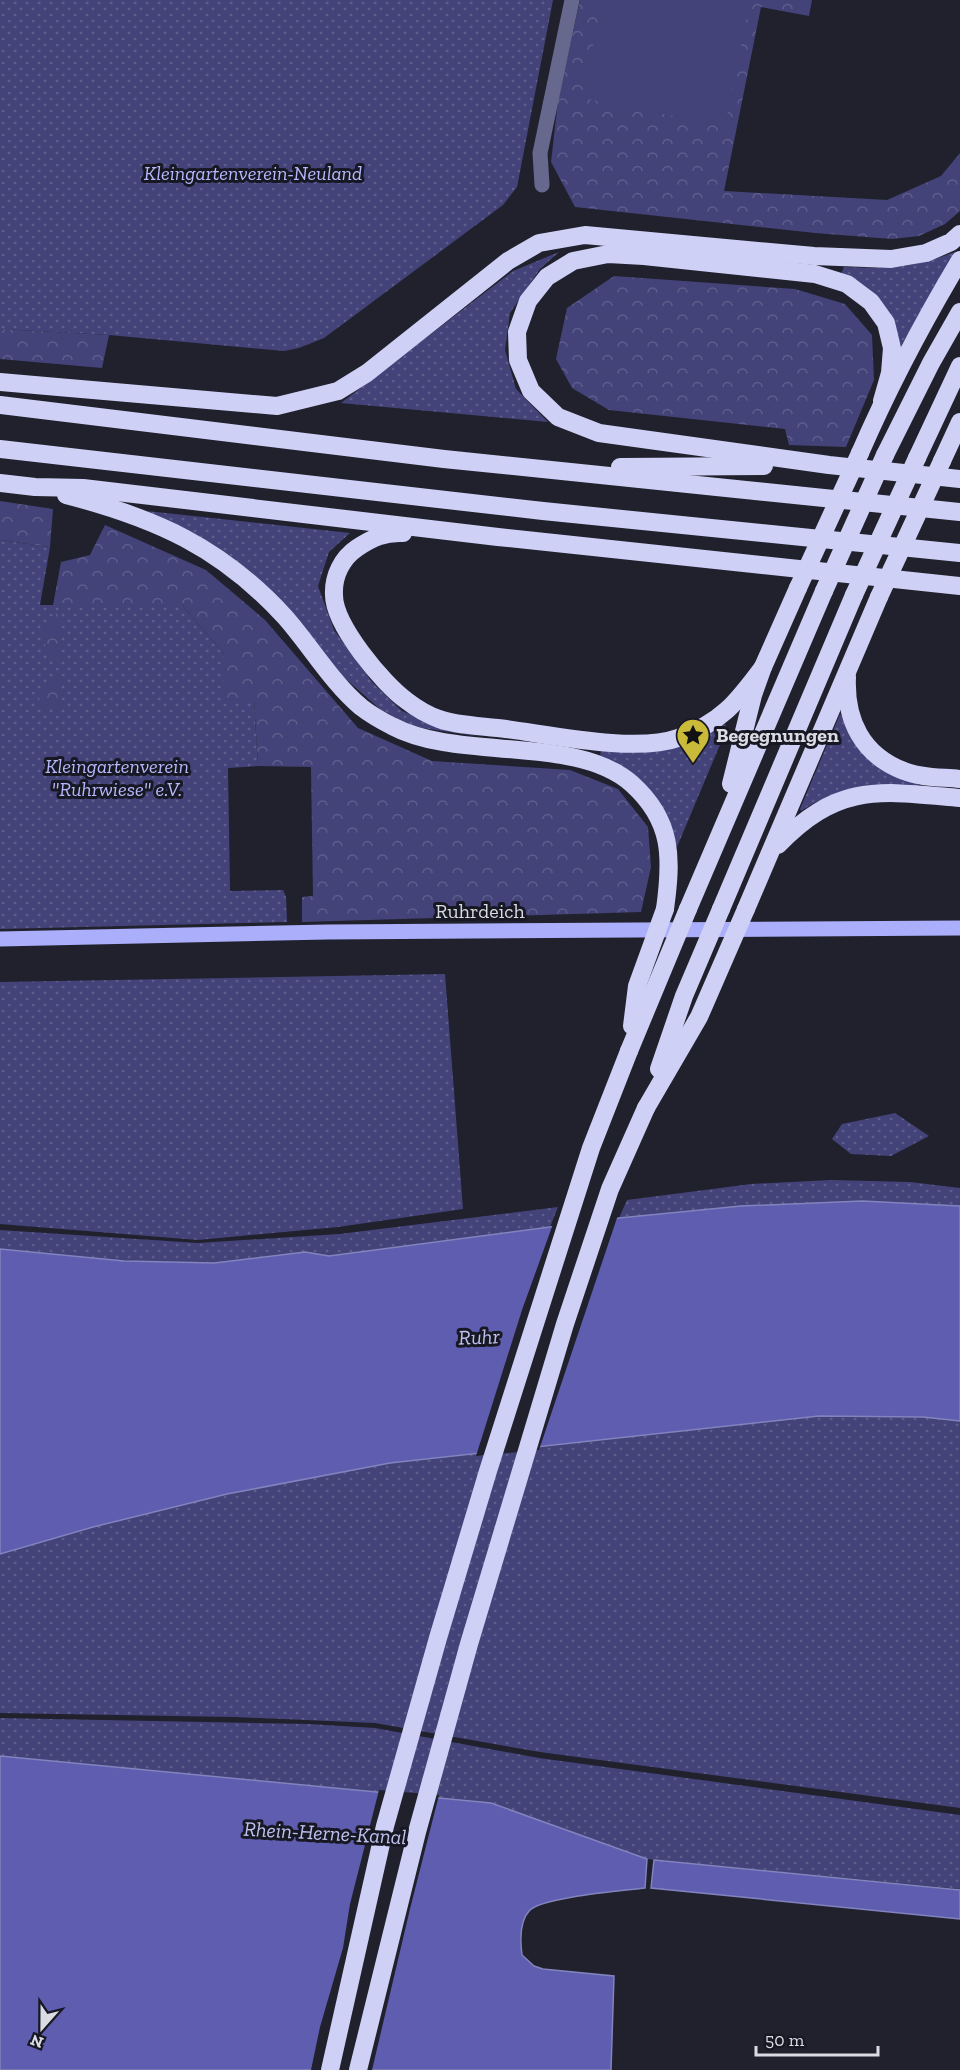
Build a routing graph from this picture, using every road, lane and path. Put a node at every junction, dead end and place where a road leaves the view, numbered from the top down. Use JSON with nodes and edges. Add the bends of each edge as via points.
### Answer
{"nodes":[{"id":1,"x":572,"y":0,"type":"edge"},
{"id":2,"x":542,"y":184,"type":"dead end"},
{"id":3,"x":960,"y":234,"type":"edge"},
{"id":4,"x":960,"y":260,"type":"edge"},
{"id":5,"x":960,"y":312,"type":"edge"},
{"id":6,"x":960,"y":366,"type":"edge"},
{"id":7,"x":0,"y":382,"type":"edge"},
{"id":8,"x":882,"y":401,"type":"junction"},
{"id":9,"x":0,"y":405,"type":"edge"},
{"id":10,"x":960,"y":422,"type":"edge"},
{"id":11,"x":0,"y":449,"type":"edge"},
{"id":12,"x":444,"y":459,"type":"junction"},
{"id":13,"x":828,"y":465,"type":"junction"},
{"id":14,"x":960,"y":479,"type":"edge"},
{"id":15,"x":0,"y":483,"type":"edge"},
{"id":16,"x":35,"y":488,"type":"junction"},
{"id":17,"x":960,"y":512,"type":"edge"},
{"id":18,"x":498,"y":537,"type":"junction"},
{"id":19,"x":960,"y":553,"type":"edge"},
{"id":20,"x":960,"y":586,"type":"edge"},
{"id":21,"x":763,"y":667,"type":"junction"},
{"id":22,"x":848,"y":667,"type":"junction"},
{"id":23,"x":960,"y":779,"type":"edge"},
{"id":24,"x":960,"y":798,"type":"edge"},
{"id":25,"x":718,"y":835,"type":"junction"},
{"id":26,"x":771,"y":852,"type":"junction"},
{"id":27,"x":960,"y":928,"type":"edge"},
{"id":28,"x":0,"y":939,"type":"edge"},
{"id":29,"x":629,"y":1052,"type":"junction"},
{"id":30,"x":646,"y":1108,"type":"junction"},
{"id":31,"x":330,"y":2070,"type":"edge"},
{"id":32,"x":358,"y":2070,"type":"edge"}],
"edges":[{"from":1,"to":2,"type":"street","via":[[540,153]]},
{"from":3,"to":7,"type":"highway","via":[[926,253],[891,259],[814,256],[585,235],[539,243],[508,261],[339,391],[276,406]]},
{"from":4,"to":8,"type":"highway"},
{"from":5,"to":25,"type":"highway","bridge":true,"via":[[885,455]]},
{"from":6,"to":30,"type":"highway","bridge":true,"via":[[854,595],[684,996]]},
{"from":8,"to":13,"type":"highway","via":[[892,348],[885,323],[871,302],[847,284],[815,274],[608,254],[573,261],[547,278],[528,301],[517,332],[518,360],[531,391],[558,417],[609,434]]},
{"from":8,"to":21,"type":"highway","bridge":true},
{"from":9,"to":12,"type":"highway"},
{"from":10,"to":22,"type":"highway","bridge":true},
{"from":11,"to":19,"type":"highway","via":[[543,511]]},
{"from":12,"to":13,"type":"highway","via":[[614,467]]},
{"from":12,"to":17,"type":"highway"},
{"from":13,"to":14,"type":"highway"},
{"from":15,"to":16,"type":"highway"},
{"from":16,"to":18,"type":"highway","via":[[83,488]]},
{"from":16,"to":29,"type":"highway","bridge":true,"via":[[135,515],[186,538],[221,560],[285,617],[361,707],[393,727],[471,746],[564,756],[598,764],[630,782],[651,805],[664,830],[670,870],[665,909],[637,986]]},
{"from":18,"to":20,"type":"highway"},
{"from":18,"to":21,"type":"highway","via":[[388,532],[349,554],[338,570],[333,596],[341,621],[358,647],[392,689],[408,703],[440,719],[604,741],[656,743],[698,730],[719,718],[740,699]]},
{"from":21,"to":25,"type":"highway"},
{"from":22,"to":23,"type":"highway","via":[[849,713],[874,753],[905,771]]},
{"from":22,"to":26,"type":"highway"},
{"from":24,"to":26,"type":"highway","via":[[892,792],[850,797],[818,810]]},
{"from":25,"to":29,"type":"highway","bridge":true},
{"from":26,"to":30,"type":"highway","bridge":true,"via":[[699,1017]]},
{"from":27,"to":28,"type":"main road","name":"Ruhrdeich","via":[[328,932]]},
{"from":29,"to":31,"type":"highway","via":[[591,1148],[441,1627],[385,1826]]},
{"from":30,"to":32,"type":"highway","via":[[610,1189],[558,1346],[417,1832]]}]}
